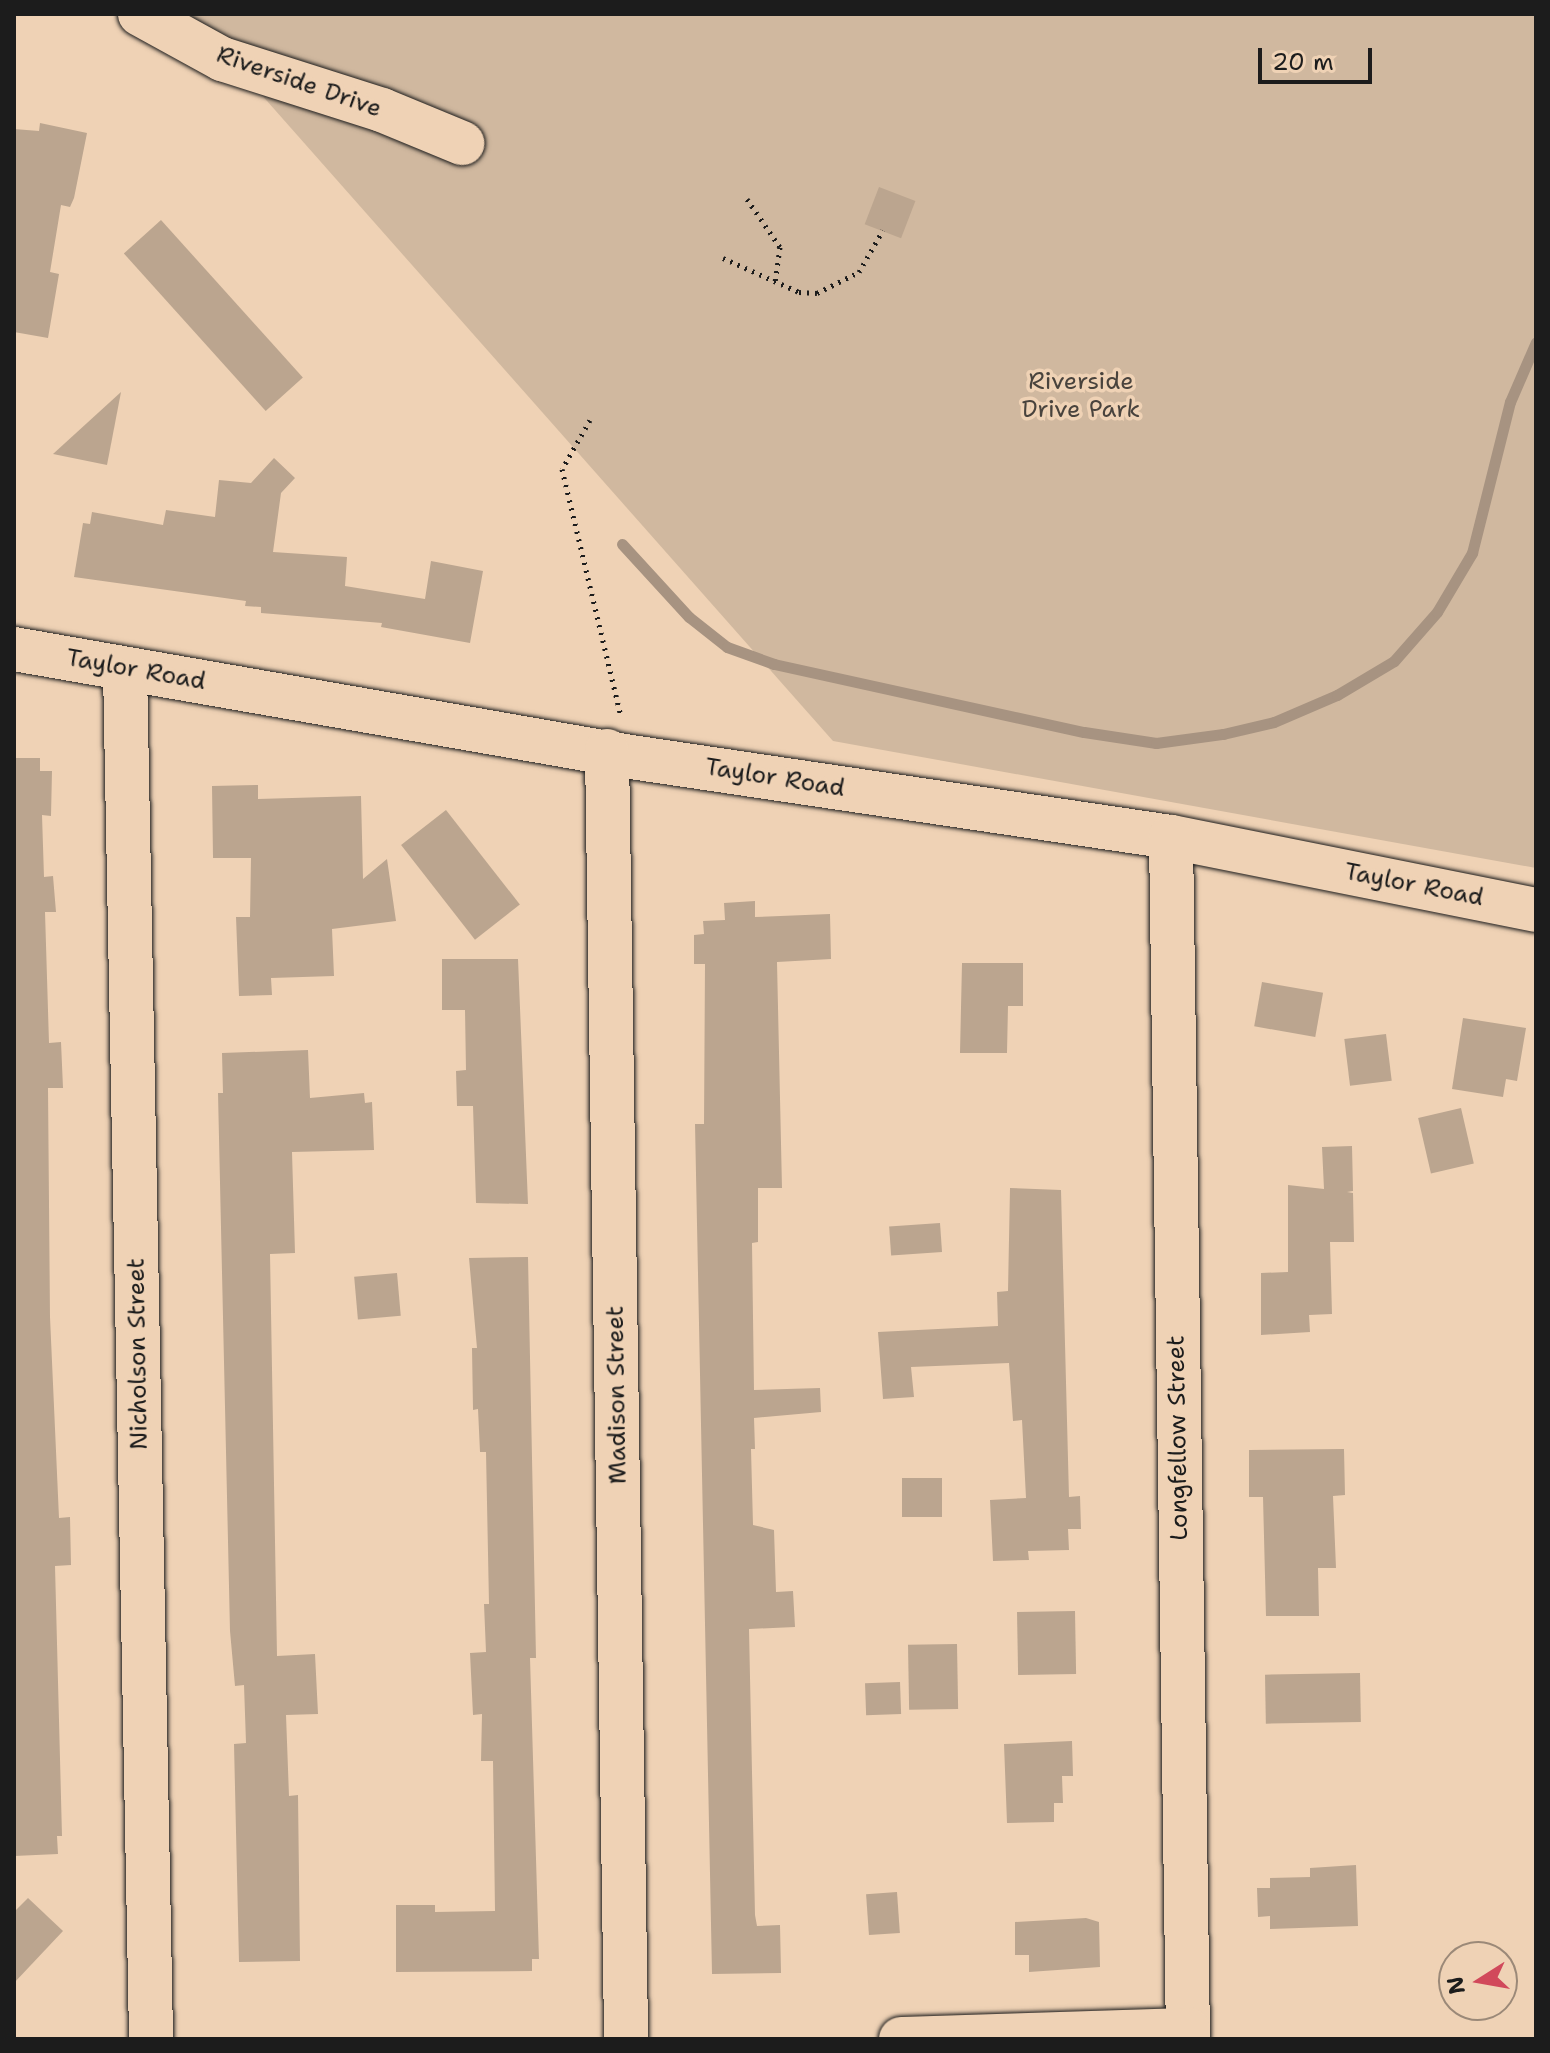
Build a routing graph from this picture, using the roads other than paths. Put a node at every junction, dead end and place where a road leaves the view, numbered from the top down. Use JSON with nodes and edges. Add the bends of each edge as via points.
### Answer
{"nodes":[{"id":1,"x":140,"y":14,"type":"edge"},
{"id":2,"x":462,"y":143,"type":"dead end"},
{"id":3,"x":14,"y":649,"type":"edge"},
{"id":4,"x":125,"y":669,"type":"junction"},
{"id":5,"x":619,"y":754,"type":"junction"},
{"id":6,"x":1171,"y":837,"type":"junction"},
{"id":7,"x":1536,"y":910,"type":"edge"},
{"id":8,"x":1188,"y":2035,"type":"edge"},
{"id":9,"x":151,"y":2039,"type":"edge"},
{"id":10,"x":626,"y":2039,"type":"edge"},
{"id":11,"x":901,"y":2039,"type":"edge"}],
"edges":[{"from":1,"to":2,"type":"street","name":"Riverside Drive","via":[[222,59],[382,110]]},
{"from":3,"to":4,"type":"street","name":"Taylor Road"},
{"from":4,"to":5,"type":"street","name":"Taylor Road"},
{"from":4,"to":9,"type":"street","name":"Nicholson Street"},
{"from":5,"to":6,"type":"street","name":"Taylor Road"},
{"from":5,"to":10,"type":"street","name":"Madison Street"},
{"from":6,"to":7,"type":"street","name":"Taylor Road"},
{"from":6,"to":8,"type":"street","name":"Longfellow Street"},
{"from":8,"to":11,"type":"street"}]}
